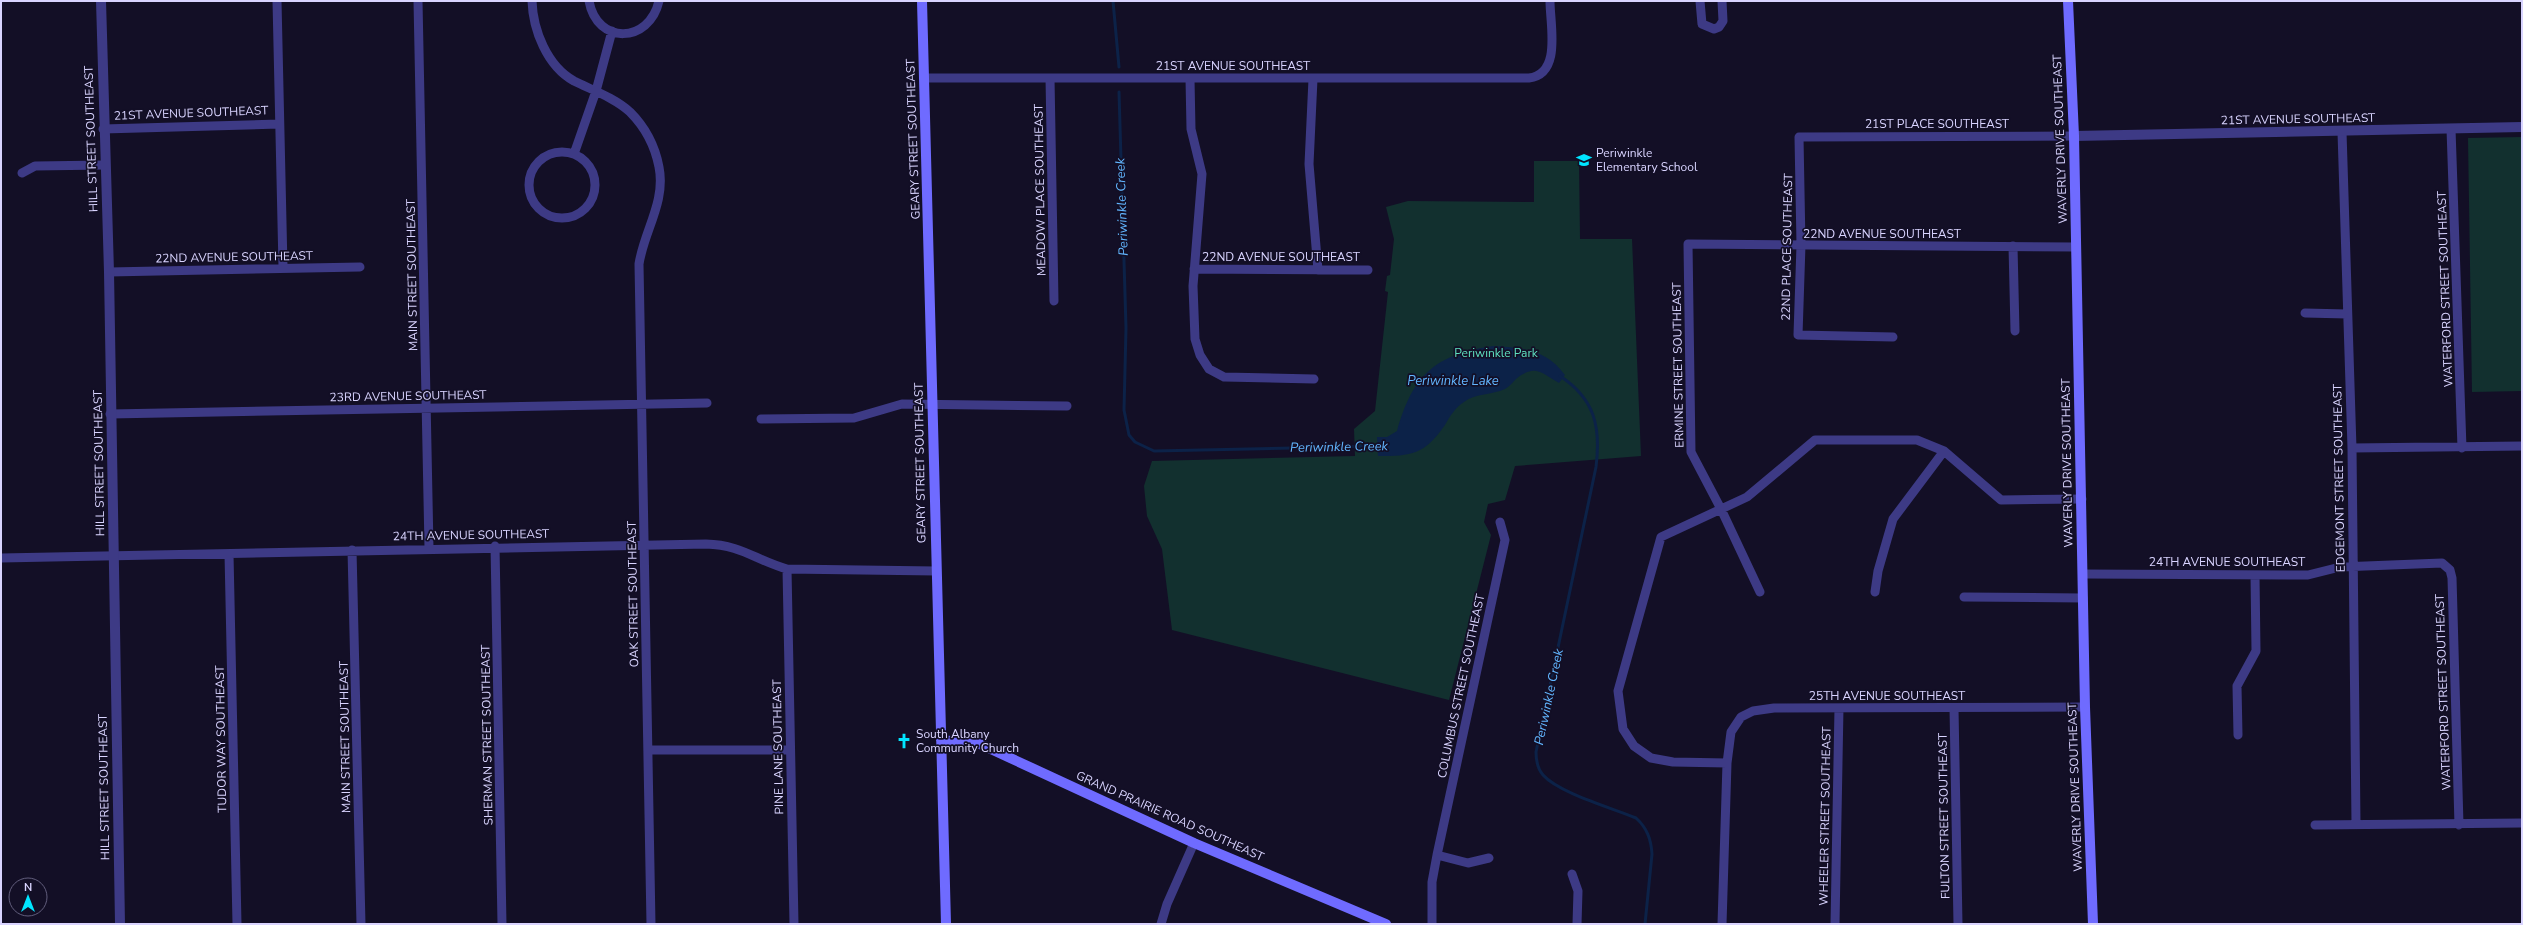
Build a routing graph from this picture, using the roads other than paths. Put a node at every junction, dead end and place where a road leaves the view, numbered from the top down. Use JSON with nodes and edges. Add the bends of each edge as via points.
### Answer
{"nodes":[{"id":1,"x":101,"y":1,"type":"edge"},
{"id":2,"x":277,"y":1,"type":"edge"},
{"id":3,"x":418,"y":1,"type":"edge"},
{"id":4,"x":532,"y":1,"type":"edge"},
{"id":5,"x":589,"y":1,"type":"edge"},
{"id":6,"x":659,"y":1,"type":"edge"},
{"id":7,"x":922,"y":1,"type":"edge"},
{"id":8,"x":1550,"y":1,"type":"edge"},
{"id":9,"x":1700,"y":1,"type":"edge"},
{"id":10,"x":1722,"y":1,"type":"edge"},
{"id":11,"x":2068,"y":1,"type":"edge"},
{"id":12,"x":612,"y":31,"type":"junction"},
{"id":13,"x":924,"y":78,"type":"junction"},
{"id":14,"x":1050,"y":78,"type":"junction"},
{"id":15,"x":1190,"y":79,"type":"junction"},
{"id":16,"x":1313,"y":79,"type":"junction"},
{"id":17,"x":596,"y":91,"type":"junction"},
{"id":18,"x":279,"y":124,"type":"junction"},
{"id":19,"x":2522,"y":127,"type":"edge"},
{"id":20,"x":103,"y":129,"type":"junction"},
{"id":21,"x":2451,"y":130,"type":"junction"},
{"id":22,"x":2342,"y":132,"type":"junction"},
{"id":23,"x":2074,"y":136,"type":"junction"},
{"id":24,"x":1800,"y":137,"type":"joint"},
{"id":25,"x":574,"y":154,"type":"junction"},
{"id":26,"x":105,"y":165,"type":"junction"},
{"id":27,"x":22,"y":172,"type":"dead end"},
{"id":28,"x":1688,"y":244,"type":"joint"},
{"id":29,"x":1801,"y":245,"type":"junction"},
{"id":30,"x":2013,"y":246,"type":"junction"},
{"id":31,"x":2076,"y":247,"type":"junction"},
{"id":32,"x":284,"y":267,"type":"junction"},
{"id":33,"x":360,"y":267,"type":"dead end"},
{"id":34,"x":1194,"y":269,"type":"junction"},
{"id":35,"x":1318,"y":270,"type":"junction"},
{"id":36,"x":1368,"y":270,"type":"dead end"},
{"id":37,"x":109,"y":272,"type":"junction"},
{"id":38,"x":1054,"y":301,"type":"dead end"},
{"id":39,"x":2305,"y":313,"type":"dead end"},
{"id":40,"x":2347,"y":314,"type":"junction"},
{"id":41,"x":2014,"y":331,"type":"dead end"},
{"id":42,"x":1893,"y":337,"type":"dead end"},
{"id":43,"x":1314,"y":379,"type":"dead end"},
{"id":44,"x":707,"y":403,"type":"dead end"},
{"id":45,"x":642,"y":404,"type":"junction"},
{"id":46,"x":932,"y":404,"type":"junction"},
{"id":47,"x":1067,"y":406,"type":"dead end"},
{"id":48,"x":427,"y":408,"type":"junction"},
{"id":49,"x":110,"y":414,"type":"junction"},
{"id":50,"x":761,"y":419,"type":"dead end"},
{"id":51,"x":2522,"y":446,"type":"edge"},
{"id":52,"x":2352,"y":448,"type":"junction"},
{"id":53,"x":2462,"y":448,"type":"junction"},
{"id":54,"x":1944,"y":451,"type":"junction"},
{"id":55,"x":2082,"y":499,"type":"junction"},
{"id":56,"x":1721,"y":509,"type":"junction"},
{"id":57,"x":1500,"y":522,"type":"dead end"},
{"id":58,"x":644,"y":544,"type":"junction"},
{"id":59,"x":495,"y":546,"type":"junction"},
{"id":60,"x":429,"y":548,"type":"junction"},
{"id":61,"x":352,"y":550,"type":"junction"},
{"id":62,"x":229,"y":554,"type":"junction"},
{"id":63,"x":114,"y":556,"type":"junction"},
{"id":64,"x":1,"y":558,"type":"edge"},
{"id":65,"x":2442,"y":563,"type":"joint"},
{"id":66,"x":2352,"y":566,"type":"junction"},
{"id":67,"x":787,"y":569,"type":"junction"},
{"id":68,"x":936,"y":571,"type":"junction"},
{"id":69,"x":2083,"y":574,"type":"junction"},
{"id":70,"x":2256,"y":575,"type":"junction"},
{"id":71,"x":1760,"y":592,"type":"dead end"},
{"id":72,"x":1875,"y":592,"type":"dead end"},
{"id":73,"x":1964,"y":597,"type":"dead end"},
{"id":74,"x":2083,"y":598,"type":"junction"},
{"id":75,"x":2085,"y":707,"type":"junction"},
{"id":76,"x":1839,"y":708,"type":"junction"},
{"id":77,"x":1954,"y":708,"type":"junction"},
{"id":78,"x":2238,"y":735,"type":"dead end"},
{"id":79,"x":941,"y":740,"type":"junction"},
{"id":80,"x":648,"y":750,"type":"junction"},
{"id":81,"x":790,"y":750,"type":"junction"},
{"id":82,"x":1727,"y":763,"type":"junction"},
{"id":83,"x":2522,"y":823,"type":"edge"},
{"id":84,"x":2356,"y":824,"type":"junction"},
{"id":85,"x":2315,"y":825,"type":"dead end"},
{"id":86,"x":2459,"y":825,"type":"junction"},
{"id":87,"x":1194,"y":843,"type":"junction"},
{"id":88,"x":1437,"y":855,"type":"junction"},
{"id":89,"x":1489,"y":858,"type":"dead end"},
{"id":90,"x":1572,"y":874,"type":"dead end"},
{"id":91,"x":120,"y":924,"type":"edge"},
{"id":92,"x":237,"y":924,"type":"edge"},
{"id":93,"x":361,"y":924,"type":"edge"},
{"id":94,"x":502,"y":924,"type":"edge"},
{"id":95,"x":651,"y":924,"type":"edge"},
{"id":96,"x":794,"y":924,"type":"edge"},
{"id":97,"x":946,"y":924,"type":"edge"},
{"id":98,"x":1161,"y":924,"type":"edge"},
{"id":99,"x":1386,"y":924,"type":"edge"},
{"id":100,"x":1432,"y":924,"type":"edge"},
{"id":101,"x":1577,"y":924,"type":"edge"},
{"id":102,"x":1722,"y":924,"type":"edge"},
{"id":103,"x":1835,"y":924,"type":"edge"},
{"id":104,"x":1958,"y":924,"type":"edge"},
{"id":105,"x":2093,"y":924,"type":"edge"}],
"edges":[{"from":1,"to":20,"type":"street","name":"HILL STREET SOUTHEAST"},
{"from":2,"to":18,"type":"street"},
{"from":3,"to":48,"type":"street","name":"MAIN STREET SOUTHEAST"},
{"from":4,"to":17,"type":"street","name":"OAK STREET SOUTHEAST","via":[[532,15],[551,58],[572,80]]},
{"from":5,"to":12,"type":"street","via":[[591,12],[601,25]]},
{"from":6,"to":12,"type":"street","via":[[656,14],[648,25],[637,32],[623,34]]},
{"from":7,"to":13,"type":"main road","name":"GEARY STREET SOUTHEAST"},
{"from":8,"to":16,"type":"street","name":"21ST AVENUE SOUTHEAST","via":[[1551,59],[1540,76],[1495,79]]},
{"from":9,"to":10,"type":"street","via":[[1702,24],[1714,29],[1720,28],[1723,21]]},
{"from":11,"to":23,"type":"main road","name":"WAVERLY DRIVE SOUTHEAST"},
{"from":12,"to":17,"type":"street"},
{"from":13,"to":14,"type":"street","name":"21ST AVENUE SOUTHEAST"},
{"from":13,"to":46,"type":"main road","name":"GEARY STREET SOUTHEAST"},
{"from":14,"to":15,"type":"street","name":"21ST AVENUE SOUTHEAST"},
{"from":14,"to":38,"type":"street","name":"MEADOW PLACE SOUTHEAST"},
{"from":15,"to":16,"type":"street","name":"21ST AVENUE SOUTHEAST"},
{"from":15,"to":34,"type":"street","via":[[1191,130],[1202,174]]},
{"from":16,"to":35,"type":"street","via":[[1310,164]]},
{"from":17,"to":25,"type":"street"},
{"from":17,"to":45,"type":"street","name":"OAK STREET SOUTHEAST","via":[[629,111],[644,128],[660,168],[660,194],[653,220],[642,244],[639,264]]},
{"from":18,"to":20,"type":"street","name":"21ST AVENUE SOUTHEAST"},
{"from":18,"to":32,"type":"street"},
{"from":19,"to":21,"type":"street","name":"21ST AVENUE SOUTHEAST"},
{"from":20,"to":26,"type":"street","name":"HILL STREET SOUTHEAST"},
{"from":21,"to":22,"type":"street","name":"21ST AVENUE SOUTHEAST"},
{"from":21,"to":53,"type":"street","name":"WATERFORD STREET SOUTHEAST"},
{"from":22,"to":23,"type":"street","name":"21ST AVENUE SOUTHEAST"},
{"from":22,"to":40,"type":"street","name":"EDGEMONT STREET SOUTHEAST"},
{"from":23,"to":24,"type":"street","name":"21ST PLACE SOUTHEAST"},
{"from":23,"to":31,"type":"main road","name":"WAVERLY DRIVE SOUTHEAST"},
{"from":24,"to":29,"type":"street","name":"22ND PLACE SOUTHEAST"},
{"from":25,"to":25,"type":"street","via":[[548,154],[537,162],[530,173],[528,186],[531,199],[538,210],[550,217],[563,219],[576,216],[586,208],[593,197],[595,184],[592,171],[585,161]]},
{"from":26,"to":27,"type":"street","via":[[35,166]]},
{"from":26,"to":37,"type":"street","name":"HILL STREET SOUTHEAST"},
{"from":28,"to":29,"type":"street","name":"22ND AVENUE SOUTHEAST"},
{"from":28,"to":56,"type":"street","name":"ERMINE STREET SOUTHEAST","via":[[1691,452]]},
{"from":29,"to":30,"type":"street","name":"22ND AVENUE SOUTHEAST"},
{"from":29,"to":42,"type":"street","name":"22ND PLACE SOUTHEAST","via":[[1798,335]]},
{"from":30,"to":31,"type":"street","name":"22ND AVENUE SOUTHEAST"},
{"from":30,"to":41,"type":"street"},
{"from":31,"to":55,"type":"main road","name":"WAVERLY DRIVE SOUTHEAST"},
{"from":32,"to":33,"type":"street","name":"22ND AVENUE SOUTHEAST"},
{"from":32,"to":37,"type":"street","name":"22ND AVENUE SOUTHEAST"},
{"from":34,"to":35,"type":"street","name":"22ND AVENUE SOUTHEAST"},
{"from":34,"to":43,"type":"street","via":[[1195,339],[1200,355],[1209,370],[1224,377]]},
{"from":35,"to":36,"type":"street","name":"22ND AVENUE SOUTHEAST"},
{"from":37,"to":49,"type":"street","name":"HILL STREET SOUTHEAST"},
{"from":39,"to":40,"type":"street"},
{"from":40,"to":52,"type":"street","name":"EDGEMONT STREET SOUTHEAST"},
{"from":44,"to":45,"type":"street","name":"23RD AVENUE SOUTHEAST"},
{"from":45,"to":48,"type":"street","name":"23RD AVENUE SOUTHEAST"},
{"from":45,"to":58,"type":"street","name":"OAK STREET SOUTHEAST"},
{"from":46,"to":47,"type":"street"},
{"from":46,"to":50,"type":"street","via":[[902,404],[854,418]]},
{"from":46,"to":68,"type":"main road","name":"GEARY STREET SOUTHEAST"},
{"from":48,"to":49,"type":"street","name":"23RD AVENUE SOUTHEAST"},
{"from":48,"to":60,"type":"street","name":"MAIN STREET SOUTHEAST"},
{"from":49,"to":63,"type":"street","name":"HILL STREET SOUTHEAST"},
{"from":51,"to":53,"type":"street"},
{"from":52,"to":53,"type":"street"},
{"from":52,"to":66,"type":"street","name":"EDGEMONT STREET SOUTHEAST"},
{"from":54,"to":55,"type":"street","via":[[2001,500]]},
{"from":54,"to":56,"type":"street","via":[[1917,440],[1815,440],[1747,497]]},
{"from":54,"to":72,"type":"street","via":[[1893,519],[1878,571]]},
{"from":55,"to":69,"type":"main road","name":"WAVERLY DRIVE SOUTHEAST"},
{"from":56,"to":71,"type":"street","name":"ERMINE STREET SOUTHEAST"},
{"from":56,"to":82,"type":"street","via":[[1661,537],[1618,691],[1623,729],[1634,746],[1651,758],[1673,762]]},
{"from":57,"to":88,"type":"street","name":"COLUMBUS STREET SOUTHEAST","via":[[1505,540]]},
{"from":58,"to":59,"type":"street","name":"24TH AVENUE SOUTHEAST"},
{"from":58,"to":67,"type":"street","name":"24TH AVENUE SOUTHEAST","via":[[722,544],[738,548],[772,565]]},
{"from":58,"to":80,"type":"street","name":"OAK STREET SOUTHEAST"},
{"from":59,"to":60,"type":"street","name":"24TH AVENUE SOUTHEAST"},
{"from":59,"to":94,"type":"street","name":"SHERMAN STREET SOUTHEAST"},
{"from":60,"to":61,"type":"street","name":"24TH AVENUE SOUTHEAST"},
{"from":61,"to":62,"type":"street","name":"24TH AVENUE SOUTHEAST"},
{"from":61,"to":93,"type":"street","name":"MAIN STREET SOUTHEAST"},
{"from":62,"to":63,"type":"street","name":"24TH AVENUE SOUTHEAST"},
{"from":62,"to":92,"type":"street","name":"TUDOR WAY SOUTHEAST"},
{"from":63,"to":64,"type":"street","name":"24TH AVENUE SOUTHEAST"},
{"from":63,"to":91,"type":"street","name":"HILL STREET SOUTHEAST"},
{"from":65,"to":66,"type":"street","name":"24TH AVENUE SOUTHEAST"},
{"from":65,"to":86,"type":"street","name":"WATERFORD STREET SOUTHEAST","via":[[2450,570],[2452,578]]},
{"from":66,"to":70,"type":"street","name":"24TH AVENUE SOUTHEAST","via":[[2308,575]]},
{"from":66,"to":84,"type":"street","name":"EDGEMONT STREET SOUTHEAST"},
{"from":67,"to":68,"type":"street","name":"24TH AVENUE SOUTHEAST"},
{"from":67,"to":81,"type":"street","name":"PINE LANE SOUTHEAST"},
{"from":68,"to":79,"type":"main road","name":"GEARY STREET SOUTHEAST"},
{"from":69,"to":70,"type":"street","name":"24TH AVENUE SOUTHEAST"},
{"from":69,"to":74,"type":"main road","name":"WAVERLY DRIVE SOUTHEAST"},
{"from":70,"to":78,"type":"street","via":[[2256,651],[2237,686]]},
{"from":73,"to":74,"type":"street"},
{"from":74,"to":75,"type":"main road","name":"WAVERLY DRIVE SOUTHEAST"},
{"from":75,"to":77,"type":"street","name":"25TH AVENUE SOUTHEAST"},
{"from":75,"to":105,"type":"main road","name":"WAVERLY DRIVE SOUTHEAST"},
{"from":76,"to":77,"type":"street","name":"25TH AVENUE SOUTHEAST"},
{"from":76,"to":82,"type":"street","name":"25TH AVENUE SOUTHEAST","via":[[1774,708],[1753,711],[1741,717],[1730,732]]},
{"from":76,"to":103,"type":"street","name":"WHEELER STREET SOUTHEAST"},
{"from":77,"to":104,"type":"street","name":"FULTON STREET SOUTHEAST"},
{"from":79,"to":87,"type":"main road","name":"GRAND PRAIRIE ROAD SOUTHEAST","via":[[980,744]]},
{"from":79,"to":97,"type":"main road","name":"GEARY STREET SOUTHEAST"},
{"from":80,"to":81,"type":"street"},
{"from":80,"to":95,"type":"street","name":"OAK STREET SOUTHEAST"},
{"from":81,"to":96,"type":"street","name":"PINE LANE SOUTHEAST"},
{"from":82,"to":102,"type":"street"},
{"from":83,"to":86,"type":"street"},
{"from":84,"to":85,"type":"street"},
{"from":84,"to":86,"type":"street"},
{"from":87,"to":98,"type":"street"},
{"from":87,"to":99,"type":"main road","name":"GRAND PRAIRIE ROAD SOUTHEAST"},
{"from":88,"to":89,"type":"street","via":[[1468,863]]},
{"from":88,"to":100,"type":"street","name":"COLUMBUS STREET SOUTHEAST","via":[[1432,882]]},
{"from":90,"to":101,"type":"street","via":[[1578,891]]}]}
